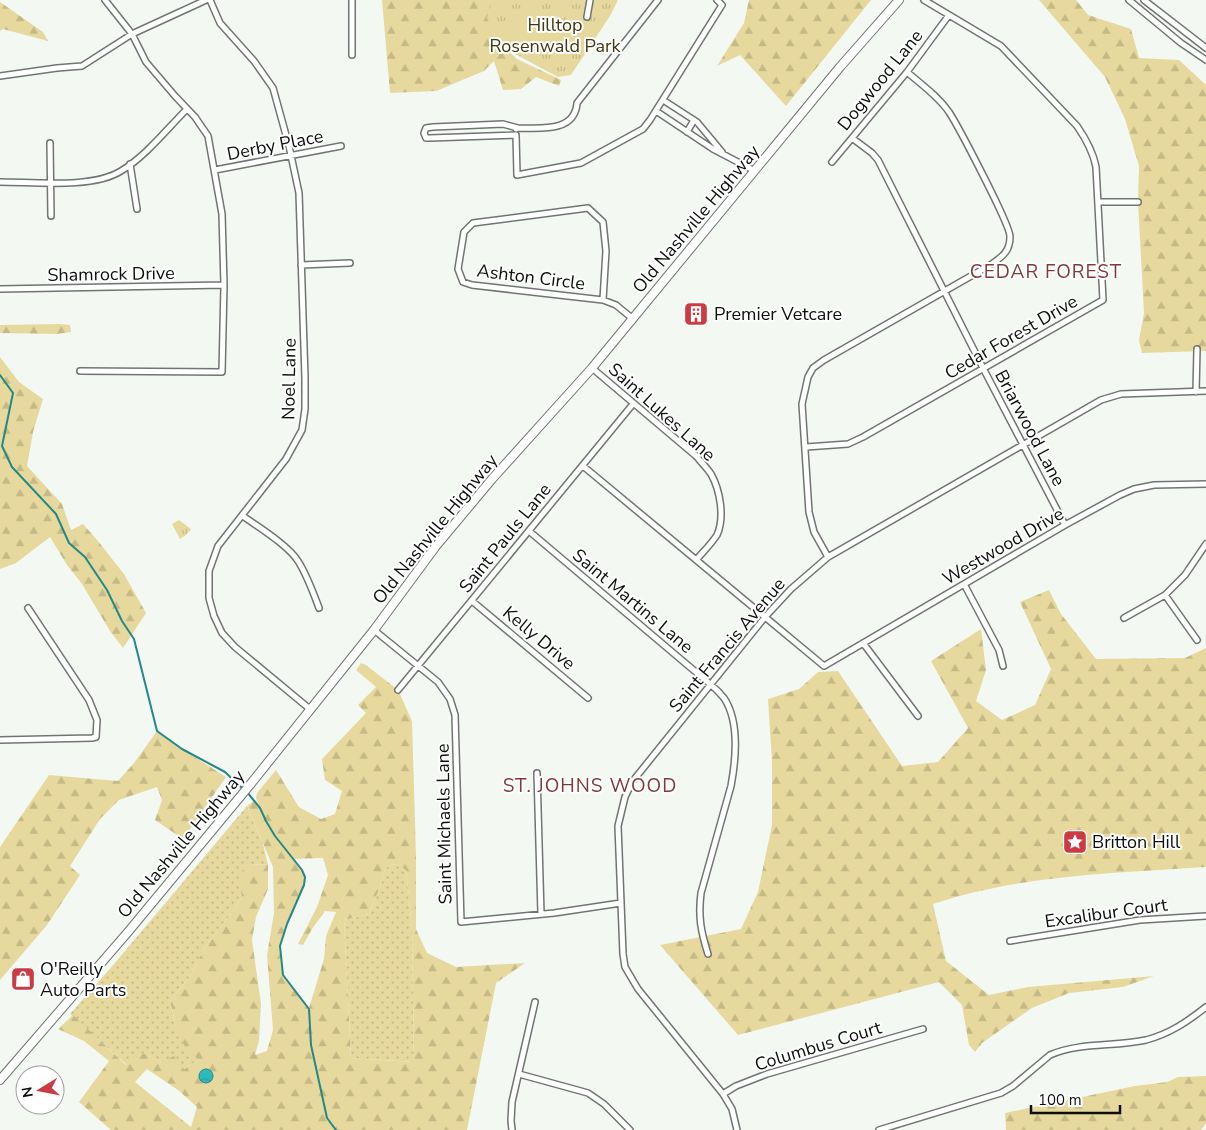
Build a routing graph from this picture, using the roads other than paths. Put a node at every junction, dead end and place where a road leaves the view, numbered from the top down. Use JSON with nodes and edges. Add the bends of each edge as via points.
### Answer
{"nodes":[{"id":1,"x":105,"y":0,"type":"edge"},
{"id":2,"x":206,"y":0,"type":"edge"},
{"id":3,"x":210,"y":0,"type":"edge"},
{"id":4,"x":352,"y":0,"type":"edge"},
{"id":5,"x":590,"y":0,"type":"edge"},
{"id":6,"x":658,"y":0,"type":"edge"},
{"id":7,"x":717,"y":0,"type":"edge"},
{"id":8,"x":899,"y":0,"type":"edge"},
{"id":9,"x":924,"y":0,"type":"edge"},
{"id":10,"x":1129,"y":0,"type":"edge"},
{"id":11,"x":1144,"y":0,"type":"edge"},
{"id":12,"x":950,"y":15,"type":"junction"},
{"id":13,"x":587,"y":17,"type":"dead end"},
{"id":14,"x":132,"y":34,"type":"junction"},
{"id":15,"x":1206,"y":48,"type":"edge"},
{"id":16,"x":352,"y":55,"type":"dead end"},
{"id":17,"x":1206,"y":60,"type":"edge"},
{"id":18,"x":907,"y":72,"type":"junction"},
{"id":19,"x":0,"y":76,"type":"edge"},
{"id":20,"x":663,"y":100,"type":"junction"},
{"id":21,"x":187,"y":109,"type":"junction"},
{"id":22,"x":656,"y":111,"type":"junction"},
{"id":23,"x":694,"y":120,"type":"junction"},
{"id":24,"x":518,"y":128,"type":"junction"},
{"id":25,"x":687,"y":132,"type":"junction"},
{"id":26,"x":516,"y":135,"type":"junction"},
{"id":27,"x":852,"y":138,"type":"junction"},
{"id":28,"x":50,"y":143,"type":"dead end"},
{"id":29,"x":341,"y":146,"type":"dead end"},
{"id":30,"x":722,"y":152,"type":"junction"},
{"id":31,"x":291,"y":155,"type":"junction"},
{"id":32,"x":832,"y":162,"type":"dead end"},
{"id":33,"x":130,"y":164,"type":"junction"},
{"id":34,"x":215,"y":170,"type":"junction"},
{"id":35,"x":755,"y":171,"type":"junction"},
{"id":36,"x":0,"y":182,"type":"edge"},
{"id":37,"x":50,"y":182,"type":"junction"},
{"id":38,"x":1098,"y":202,"type":"junction"},
{"id":39,"x":1138,"y":202,"type":"dead end"},
{"id":40,"x":137,"y":209,"type":"dead end"},
{"id":41,"x":51,"y":216,"type":"dead end"},
{"id":42,"x":350,"y":263,"type":"dead end"},
{"id":43,"x":301,"y":265,"type":"junction"},
{"id":44,"x":224,"y":285,"type":"junction"},
{"id":45,"x":0,"y":289,"type":"edge"},
{"id":46,"x":945,"y":291,"type":"junction"},
{"id":47,"x":603,"y":300,"type":"junction"},
{"id":48,"x":633,"y":319,"type":"junction"},
{"id":49,"x":1197,"y":349,"type":"dead end"},
{"id":50,"x":592,"y":368,"type":"junction"},
{"id":51,"x":983,"y":368,"type":"junction"},
{"id":52,"x":80,"y":371,"type":"dead end"},
{"id":53,"x":1206,"y":391,"type":"edge"},
{"id":54,"x":1196,"y":392,"type":"junction"},
{"id":55,"x":633,"y":404,"type":"junction"},
{"id":56,"x":1022,"y":444,"type":"junction"},
{"id":57,"x":806,"y":447,"type":"junction"},
{"id":58,"x":583,"y":466,"type":"junction"},
{"id":59,"x":1206,"y":484,"type":"edge"},
{"id":60,"x":243,"y":516,"type":"junction"},
{"id":61,"x":1065,"y":525,"type":"junction"},
{"id":62,"x":528,"y":531,"type":"junction"},
{"id":63,"x":1206,"y":544,"type":"edge"},
{"id":64,"x":828,"y":557,"type":"junction"},
{"id":65,"x":697,"y":559,"type":"junction"},
{"id":66,"x":964,"y":584,"type":"junction"},
{"id":67,"x":1165,"y":595,"type":"junction"},
{"id":68,"x":472,"y":601,"type":"junction"},
{"id":69,"x":28,"y":608,"type":"dead end"},
{"id":70,"x":319,"y":608,"type":"dead end"},
{"id":71,"x":765,"y":618,"type":"junction"},
{"id":72,"x":1124,"y":618,"type":"dead end"},
{"id":73,"x":374,"y":630,"type":"junction"},
{"id":74,"x":1197,"y":640,"type":"dead end"},
{"id":75,"x":863,"y":643,"type":"junction"},
{"id":76,"x":418,"y":665,"type":"junction"},
{"id":77,"x":1004,"y":666,"type":"dead end"},
{"id":78,"x":710,"y":684,"type":"junction"},
{"id":79,"x":398,"y":690,"type":"dead end"},
{"id":80,"x":588,"y":698,"type":"dead end"},
{"id":81,"x":311,"y":710,"type":"junction"},
{"id":82,"x":918,"y":716,"type":"dead end"},
{"id":83,"x":0,"y":740,"type":"edge"},
{"id":84,"x":537,"y":773,"type":"dead end"},
{"id":85,"x":621,"y":903,"type":"junction"},
{"id":86,"x":541,"y":914,"type":"junction"},
{"id":87,"x":1206,"y":916,"type":"edge"},
{"id":88,"x":1010,"y":941,"type":"dead end"},
{"id":89,"x":708,"y":954,"type":"dead end"},
{"id":90,"x":535,"y":1002,"type":"dead end"},
{"id":91,"x":1206,"y":1007,"type":"edge"},
{"id":92,"x":923,"y":1029,"type":"dead end"},
{"id":93,"x":518,"y":1074,"type":"junction"},
{"id":94,"x":0,"y":1080,"type":"edge"},
{"id":95,"x":723,"y":1094,"type":"junction"},
{"id":96,"x":512,"y":1130,"type":"edge"},
{"id":97,"x":630,"y":1130,"type":"edge"},
{"id":98,"x":737,"y":1130,"type":"edge"},
{"id":99,"x":880,"y":1130,"type":"edge"}],
"edges":[{"from":1,"to":14,"type":"street"},
{"from":2,"to":14,"type":"street"},
{"from":3,"to":31,"type":"street","name":"Noel Lane","via":[[220,23],[273,88]]},
{"from":4,"to":16,"type":"street"},
{"from":5,"to":13,"type":"street"},
{"from":6,"to":24,"type":"street","via":[[577,103],[577,110],[568,122],[554,128]]},
{"from":7,"to":20,"type":"street","via":[[722,5]]},
{"from":8,"to":35,"type":"main road","name":"Old Nashville Highway"},
{"from":9,"to":12,"type":"street","name":"Cedar Forest Drive"},
{"from":10,"to":17,"type":"street"},
{"from":11,"to":15,"type":"street"},
{"from":12,"to":18,"type":"street","name":"Dogwood Lane"},
{"from":12,"to":38,"type":"street","name":"Cedar Forest Drive","via":[[1001,46],[1077,126],[1095,159]]},
{"from":14,"to":19,"type":"street","via":[[82,66]]},
{"from":14,"to":21,"type":"street","via":[[146,62]]},
{"from":18,"to":27,"type":"street","name":"Dogwood Lane"},
{"from":18,"to":46,"type":"street","via":[[949,112],[1011,234],[1004,256]]},
{"from":20,"to":22,"type":"street"},
{"from":20,"to":23,"type":"street"},
{"from":21,"to":33,"type":"street"},
{"from":21,"to":34,"type":"street","via":[[208,136]]},
{"from":22,"to":25,"type":"street"},
{"from":22,"to":26,"type":"street","via":[[643,129],[572,166],[517,175]]},
{"from":23,"to":25,"type":"street"},
{"from":23,"to":30,"type":"street"},
{"from":24,"to":26,"type":"street"},
{"from":24,"to":26,"type":"street","via":[[503,124],[433,127],[426,128],[424,133],[426,138]]},
{"from":25,"to":30,"type":"street"},
{"from":27,"to":32,"type":"street","name":"Dogwood Lane"},
{"from":27,"to":46,"type":"street","name":"Briarwood Lane","via":[[878,160]]},
{"from":28,"to":37,"type":"street"},
{"from":29,"to":31,"type":"street","name":"Derby Place"},
{"from":30,"to":35,"type":"street"},
{"from":31,"to":34,"type":"street","name":"Derby Place"},
{"from":31,"to":43,"type":"street","name":"Noel Lane","via":[[299,193]]},
{"from":33,"to":37,"type":"street","via":[[103,179]]},
{"from":33,"to":40,"type":"street"},
{"from":34,"to":44,"type":"street","via":[[222,214]]},
{"from":35,"to":48,"type":"main road","name":"Old Nashville Highway"},
{"from":36,"to":37,"type":"street"},
{"from":37,"to":41,"type":"street"},
{"from":38,"to":39,"type":"street"},
{"from":38,"to":51,"type":"street","name":"Cedar Forest Drive","via":[[1104,300]]},
{"from":42,"to":43,"type":"street"},
{"from":43,"to":60,"type":"street","name":"Noel Lane","via":[[305,378],[302,430],[286,459]]},
{"from":44,"to":45,"type":"street","name":"Shamrock Drive"},
{"from":44,"to":52,"type":"street","via":[[222,372]]},
{"from":46,"to":51,"type":"street","name":"Briarwood Lane"},
{"from":46,"to":57,"type":"street","via":[[813,368],[802,397]]},
{"from":47,"to":47,"type":"street","name":"Ashton Circle","via":[[463,282],[458,269],[464,232],[474,223],[588,208],[603,222],[606,251]]},
{"from":47,"to":48,"type":"street","name":"Ashton Circle","via":[[616,304]]},
{"from":48,"to":50,"type":"main road","name":"Old Nashville Highway"},
{"from":49,"to":54,"type":"street"},
{"from":50,"to":55,"type":"street","name":"Saint Lukes Lane"},
{"from":50,"to":73,"type":"main road","name":"Old Nashville Highway","via":[[436,546]]},
{"from":51,"to":56,"type":"street","name":"Briarwood Lane"},
{"from":51,"to":57,"type":"street","name":"Cedar Forest Drive","via":[[848,444]]},
{"from":53,"to":54,"type":"street","name":"Saint Francis Avenue"},
{"from":54,"to":56,"type":"street","name":"Saint Francis Avenue","via":[[1141,392],[1107,398]]},
{"from":55,"to":58,"type":"street","name":"Saint Pauls Lane"},
{"from":55,"to":65,"type":"street","name":"Saint Lukes Lane","via":[[696,456],[716,484],[720,521],[716,535]]},
{"from":56,"to":61,"type":"street","name":"Briarwood Lane"},
{"from":56,"to":64,"type":"street","name":"Saint Francis Avenue"},
{"from":57,"to":64,"type":"street","via":[[811,522]]},
{"from":58,"to":62,"type":"street","name":"Saint Pauls Lane"},
{"from":58,"to":65,"type":"street"},
{"from":59,"to":61,"type":"street","name":"Westwood Drive","via":[[1170,483],[1134,489]]},
{"from":60,"to":70,"type":"street","via":[[297,559]]},
{"from":60,"to":81,"type":"street","name":"Noel Lane","via":[[218,546],[209,571],[209,598],[214,616],[222,633],[235,647]]},
{"from":61,"to":66,"type":"street","name":"Westwood Drive"},
{"from":62,"to":68,"type":"street","name":"Saint Pauls Lane"},
{"from":62,"to":78,"type":"street","name":"Saint Martins Lane"},
{"from":63,"to":67,"type":"street","via":[[1185,575]]},
{"from":64,"to":71,"type":"street","name":"Saint Francis Avenue","via":[[791,589]]},
{"from":65,"to":71,"type":"street"},
{"from":66,"to":75,"type":"street","name":"Westwood Drive"},
{"from":66,"to":77,"type":"street","via":[[999,650]]},
{"from":67,"to":72,"type":"street"},
{"from":67,"to":74,"type":"street"},
{"from":68,"to":76,"type":"street","name":"Saint Pauls Lane"},
{"from":68,"to":80,"type":"street","name":"Kelly Drive"},
{"from":69,"to":83,"type":"street","via":[[89,700],[97,720],[96,737]]},
{"from":71,"to":75,"type":"street","name":"Westwood Drive","via":[[824,666]]},
{"from":71,"to":78,"type":"street","name":"Saint Francis Avenue"},
{"from":73,"to":76,"type":"street","name":"Saint Michaels Lane"},
{"from":73,"to":81,"type":"main road","name":"Old Nashville Highway"},
{"from":75,"to":82,"type":"street"},
{"from":76,"to":79,"type":"street","name":"Saint Pauls Lane"},
{"from":76,"to":86,"type":"street","name":"Saint Michaels Lane","via":[[438,682],[450,699],[455,715],[461,922]]},
{"from":78,"to":85,"type":"street","name":"Saint Francis Avenue","via":[[637,774],[625,797],[618,826]]},
{"from":78,"to":89,"type":"street","name":"Saint Martins Lane","via":[[723,697],[730,713],[734,760],[731,786],[699,906],[700,930]]},
{"from":81,"to":94,"type":"main road","name":"Old Nashville Highway","via":[[128,932]]},
{"from":84,"to":86,"type":"street"},
{"from":85,"to":86,"type":"street","name":"Saint Michaels Lane"},
{"from":85,"to":95,"type":"street","name":"Saint Francis Avenue","via":[[623,954],[631,978]]},
{"from":87,"to":88,"type":"street","name":"Excalibur Court","via":[[1140,920]]},
{"from":90,"to":93,"type":"street"},
{"from":91,"to":99,"type":"street","via":[[1162,1035],[1058,1052],[1001,1093]]},
{"from":92,"to":95,"type":"street","name":"Columbus Court","via":[[767,1074]]},
{"from":93,"to":96,"type":"street","via":[[512,1102]]},
{"from":93,"to":97,"type":"street","via":[[588,1093]]},
{"from":95,"to":98,"type":"street","name":"Saint Francis Avenue","via":[[732,1109]]}]}
